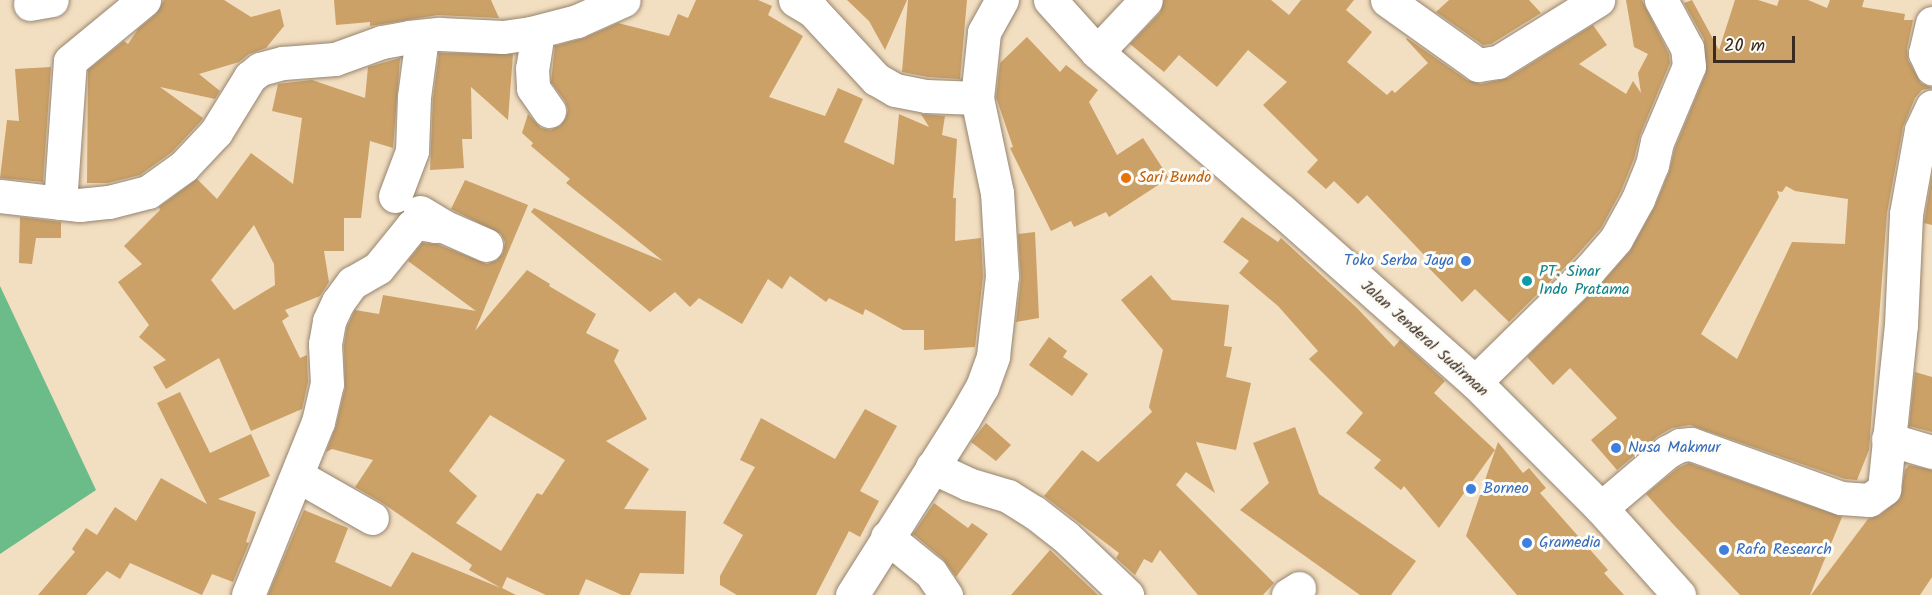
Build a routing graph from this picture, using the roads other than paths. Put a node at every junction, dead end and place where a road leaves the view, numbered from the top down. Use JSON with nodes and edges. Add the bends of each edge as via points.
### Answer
{"nodes":[{"id":1,"x":144,"y":0,"type":"edge"},
{"id":2,"x":624,"y":0,"type":"edge"},
{"id":3,"x":795,"y":0,"type":"edge"},
{"id":4,"x":1002,"y":0,"type":"edge"},
{"id":5,"x":1050,"y":0,"type":"edge"},
{"id":6,"x":1146,"y":0,"type":"edge"},
{"id":7,"x":1387,"y":0,"type":"edge"},
{"id":8,"x":1598,"y":0,"type":"edge"},
{"id":9,"x":1661,"y":0,"type":"edge"},
{"id":10,"x":1932,"y":23,"type":"edge"},
{"id":11,"x":538,"y":32,"type":"junction"},
{"id":12,"x":422,"y":37,"type":"junction"},
{"id":13,"x":1097,"y":52,"type":"junction"},
{"id":14,"x":1932,"y":68,"type":"edge"},
{"id":15,"x":977,"y":98,"type":"junction"},
{"id":16,"x":1932,"y":106,"type":"edge"},
{"id":17,"x":549,"y":111,"type":"dead end"},
{"id":18,"x":0,"y":196,"type":"edge"},
{"id":19,"x":60,"y":203,"type":"junction"},
{"id":20,"x":439,"y":224,"type":"junction"},
{"id":21,"x":486,"y":245,"type":"dead end"},
{"id":22,"x":1475,"y":382,"type":"junction"},
{"id":23,"x":1888,"y":440,"type":"junction"},
{"id":24,"x":1932,"y":452,"type":"edge"},
{"id":25,"x":932,"y":467,"type":"junction"},
{"id":26,"x":298,"y":476,"type":"junction"},
{"id":27,"x":1600,"y":508,"type":"junction"},
{"id":28,"x":372,"y":518,"type":"dead end"},
{"id":29,"x":887,"y":537,"type":"junction"},
{"id":30,"x":248,"y":595,"type":"edge"},
{"id":31,"x":852,"y":595,"type":"edge"},
{"id":32,"x":946,"y":595,"type":"edge"},
{"id":33,"x":1127,"y":595,"type":"edge"},
{"id":34,"x":1679,"y":595,"type":"edge"}],
"edges":[{"from":1,"to":19,"type":"street","via":[[70,61]]},
{"from":2,"to":11,"type":"street","via":[[577,21]]},
{"from":3,"to":15,"type":"street","via":[[813,11],[876,79],[895,90]]},
{"from":4,"to":15,"type":"street","via":[[984,32]]},
{"from":5,"to":13,"type":"street","name":"Jalan Jenderal Sudirman"},
{"from":6,"to":13,"type":"street"},
{"from":7,"to":8,"type":"street","via":[[1478,65],[1498,62]]},
{"from":9,"to":22,"type":"street","via":[[1687,48],[1689,66],[1657,141],[1638,199],[1616,239],[1590,269]]},
{"from":10,"to":14,"type":"street","via":[[1925,52]]},
{"from":11,"to":12,"type":"street","via":[[503,37]]},
{"from":11,"to":17,"type":"street","via":[[533,88]]},
{"from":12,"to":19,"type":"street","via":[[382,42],[335,59],[260,69],[250,77],[216,132],[192,158],[148,192],[109,202]]},
{"from":12,"to":20,"type":"street","via":[[414,97],[395,182]]},
{"from":13,"to":22,"type":"street","name":"Jalan Jenderal Sudirman"},
{"from":15,"to":25,"type":"street","via":[[997,193],[1002,276],[996,334],[982,387]]},
{"from":16,"to":23,"type":"street","via":[[1921,130],[1906,214],[1901,325]]},
{"from":18,"to":19,"type":"street"},
{"from":20,"to":21,"type":"street"},
{"from":20,"to":26,"type":"street","via":[[412,226],[378,268],[352,283],[338,302],[325,344],[327,384]]},
{"from":22,"to":27,"type":"street","name":"Jalan Jenderal Sudirman"},
{"from":23,"to":24,"type":"street"},
{"from":23,"to":27,"type":"street","via":[[1884,489],[1869,500],[1841,498],[1691,444],[1667,452]]},
{"from":25,"to":29,"type":"street"},
{"from":25,"to":33,"type":"street","via":[[968,484],[1008,496],[1034,512]]},
{"from":26,"to":28,"type":"street"},
{"from":26,"to":30,"type":"street"},
{"from":27,"to":34,"type":"street","name":"Jalan Jenderal Sudirman"},
{"from":29,"to":31,"type":"street"},
{"from":29,"to":32,"type":"street","via":[[930,573]]}]}
